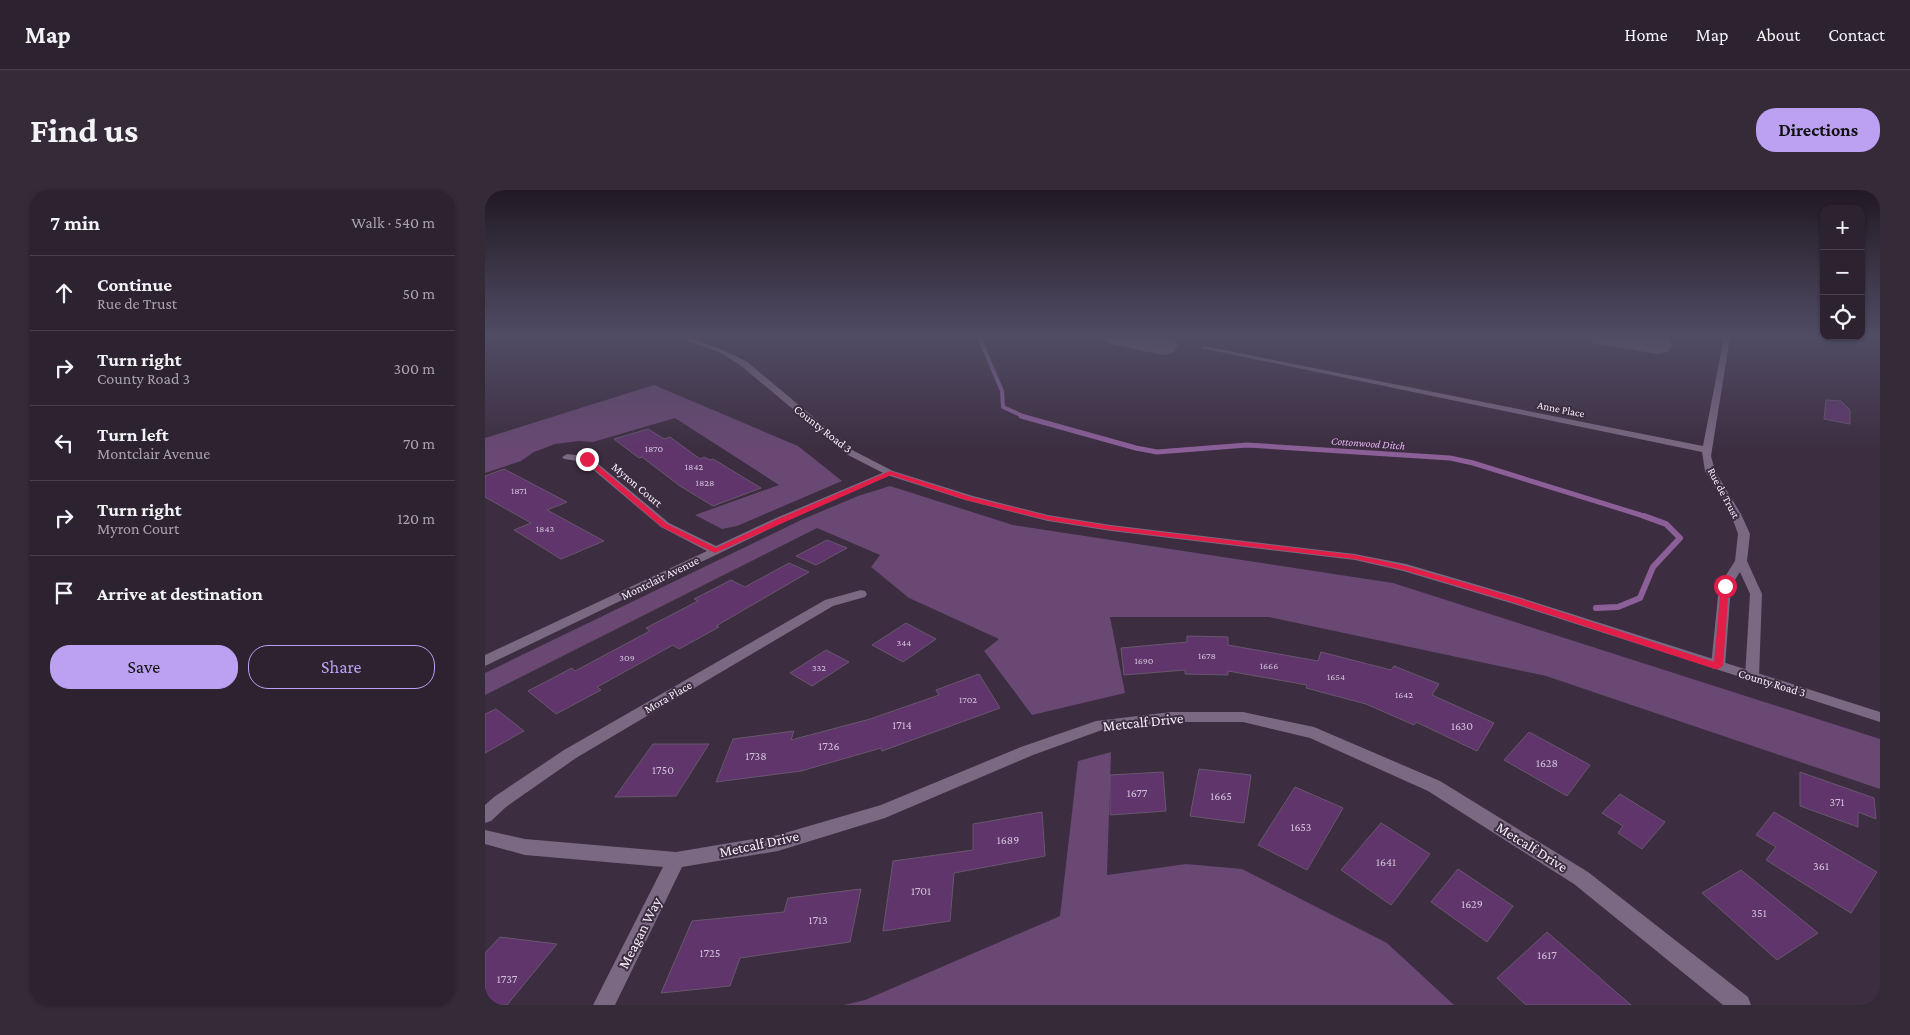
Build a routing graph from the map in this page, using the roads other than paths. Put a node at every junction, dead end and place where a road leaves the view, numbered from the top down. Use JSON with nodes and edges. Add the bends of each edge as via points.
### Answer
{"nodes":[{"id":1,"x":757,"y":375,"type":"edge"},
{"id":2,"x":1337,"y":375,"type":"edge"},
{"id":3,"x":1720,"y":375,"type":"edge"},
{"id":4,"x":1707,"y":450,"type":"junction"},
{"id":5,"x":567,"y":457,"type":"dead end"},
{"id":6,"x":890,"y":473,"type":"junction"},
{"id":7,"x":715,"y":551,"type":"junction"},
{"id":8,"x":1741,"y":561,"type":"junction"},
{"id":9,"x":861,"y":594,"type":"dead end"},
{"id":10,"x":485,"y":661,"type":"edge"},
{"id":11,"x":1718,"y":666,"type":"junction"},
{"id":12,"x":1752,"y":676,"type":"junction"},
{"id":13,"x":1880,"y":717,"type":"edge"},
{"id":14,"x":485,"y":816,"type":"edge"},
{"id":15,"x":485,"y":837,"type":"edge"},
{"id":16,"x":676,"y":860,"type":"junction"},
{"id":17,"x":604,"y":1005,"type":"edge"},
{"id":18,"x":1740,"y":1005,"type":"edge"}],
"edges":[{"from":1,"to":6,"type":"street","name":"County Road 3","via":[[851,453]]},
{"from":2,"to":4,"type":"street","name":"Anne Place"},
{"from":3,"to":4,"type":"street","name":"Rue de Trust"},
{"from":4,"to":8,"type":"street","name":"Rue de Trust","via":[[1710,471],[1744,534]]},
{"from":5,"to":7,"type":"street","name":"Myron Court","via":[[587,459],[665,525]]},
{"from":6,"to":7,"type":"street","name":"Montclair Avenue"},
{"from":6,"to":11,"type":"street","name":"County Road 3","via":[[1048,518],[1355,557],[1406,568]]},
{"from":7,"to":10,"type":"street","name":"Montclair Avenue"},
{"from":8,"to":11,"type":"street","name":"Rue de Trust","via":[[1725,586]]},
{"from":8,"to":12,"type":"street","via":[[1756,594]]},
{"from":9,"to":14,"type":"street","name":"Mora Place","via":[[829,603],[570,754]]},
{"from":11,"to":12,"type":"street","name":"County Road 3"},
{"from":12,"to":13,"type":"street","name":"County Road 3"},
{"from":15,"to":16,"type":"street","name":"Metcalf Drive","via":[[525,846]]},
{"from":16,"to":17,"type":"street","name":"Meagan Way"},
{"from":16,"to":18,"type":"street","name":"Metcalf Drive","via":[[779,843],[885,811],[1101,725],[1171,717],[1243,717],[1314,733],[1434,786],[1581,878]]}]}
